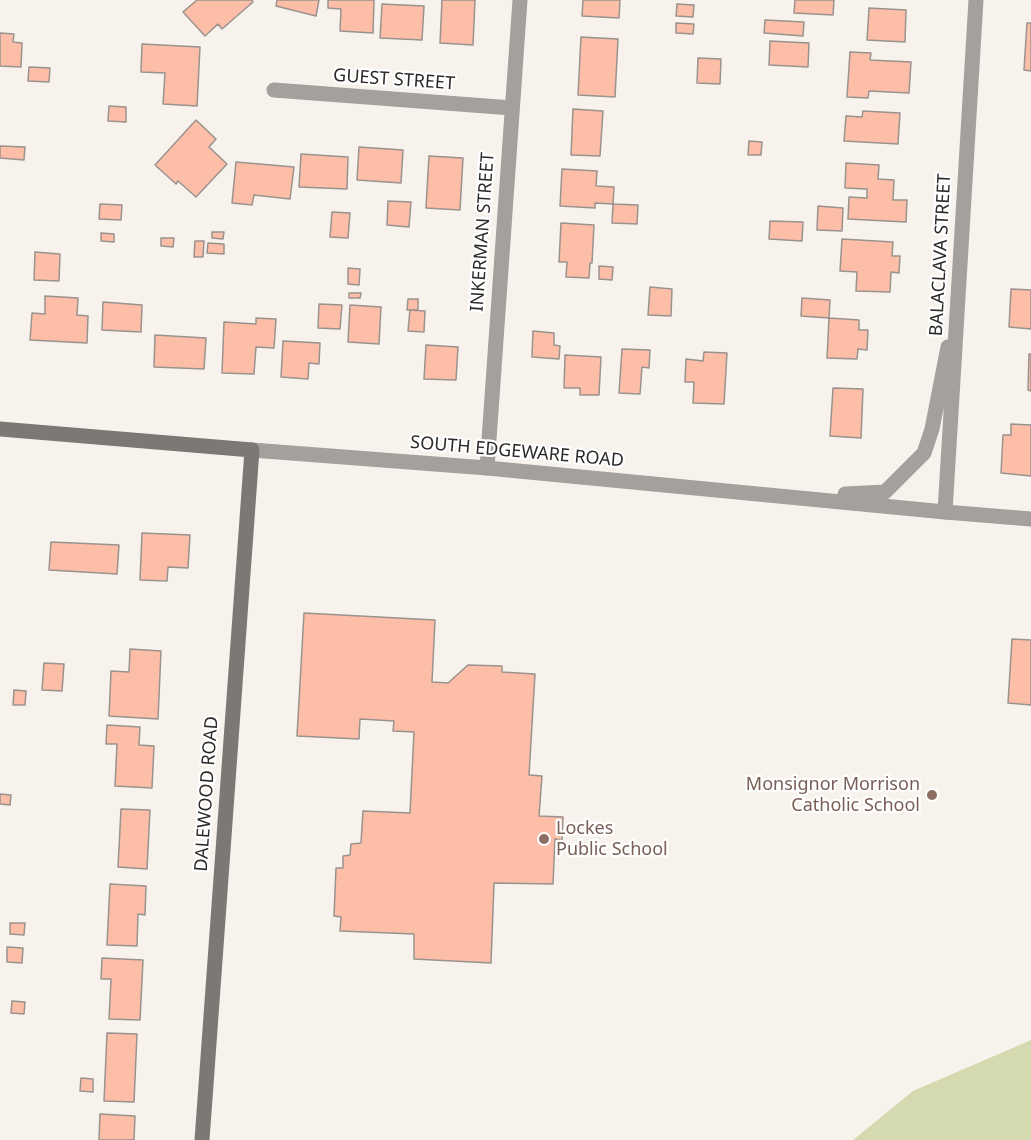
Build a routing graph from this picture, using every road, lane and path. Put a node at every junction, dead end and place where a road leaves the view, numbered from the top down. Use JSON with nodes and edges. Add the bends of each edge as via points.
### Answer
{"nodes":[{"id":1,"x":520,"y":0,"type":"edge"},
{"id":2,"x":976,"y":0,"type":"edge"},
{"id":3,"x":274,"y":90,"type":"dead end"},
{"id":4,"x":512,"y":108,"type":"junction"},
{"id":5,"x":958,"y":297,"type":"junction"},
{"id":6,"x":0,"y":429,"type":"edge"},
{"id":7,"x":252,"y":450,"type":"junction"},
{"id":8,"x":487,"y":468,"type":"junction"},
{"id":9,"x":795,"y":497,"type":"junction"},
{"id":10,"x":945,"y":512,"type":"junction"},
{"id":11,"x":1031,"y":519,"type":"edge"},
{"id":12,"x":202,"y":1140,"type":"edge"}],
"edges":[{"from":1,"to":4,"type":"street","name":"INKERMAN STREET"},
{"from":2,"to":5,"type":"street","name":"BALACLAVA STREET"},
{"from":3,"to":4,"type":"street","name":"GUEST STREET"},
{"from":4,"to":8,"type":"street","name":"INKERMAN STREET"},
{"from":5,"to":9,"type":"street","via":[[924,453],[885,492]]},
{"from":5,"to":10,"type":"street","name":"BALACLAVA STREET"},
{"from":6,"to":7,"type":"main road","name":"SOUTH EDGEWARE ROAD"},
{"from":7,"to":8,"type":"street","name":"SOUTH EDGEWARE ROAD"},
{"from":7,"to":12,"type":"main road","name":"DALEWOOD ROAD"},
{"from":8,"to":9,"type":"street","name":"SOUTH EDGEWARE ROAD"},
{"from":9,"to":10,"type":"street","name":"SOUTH EDGEWARE ROAD"},
{"from":10,"to":11,"type":"street","name":"SOUTH EDGEWARE ROAD"}]}
